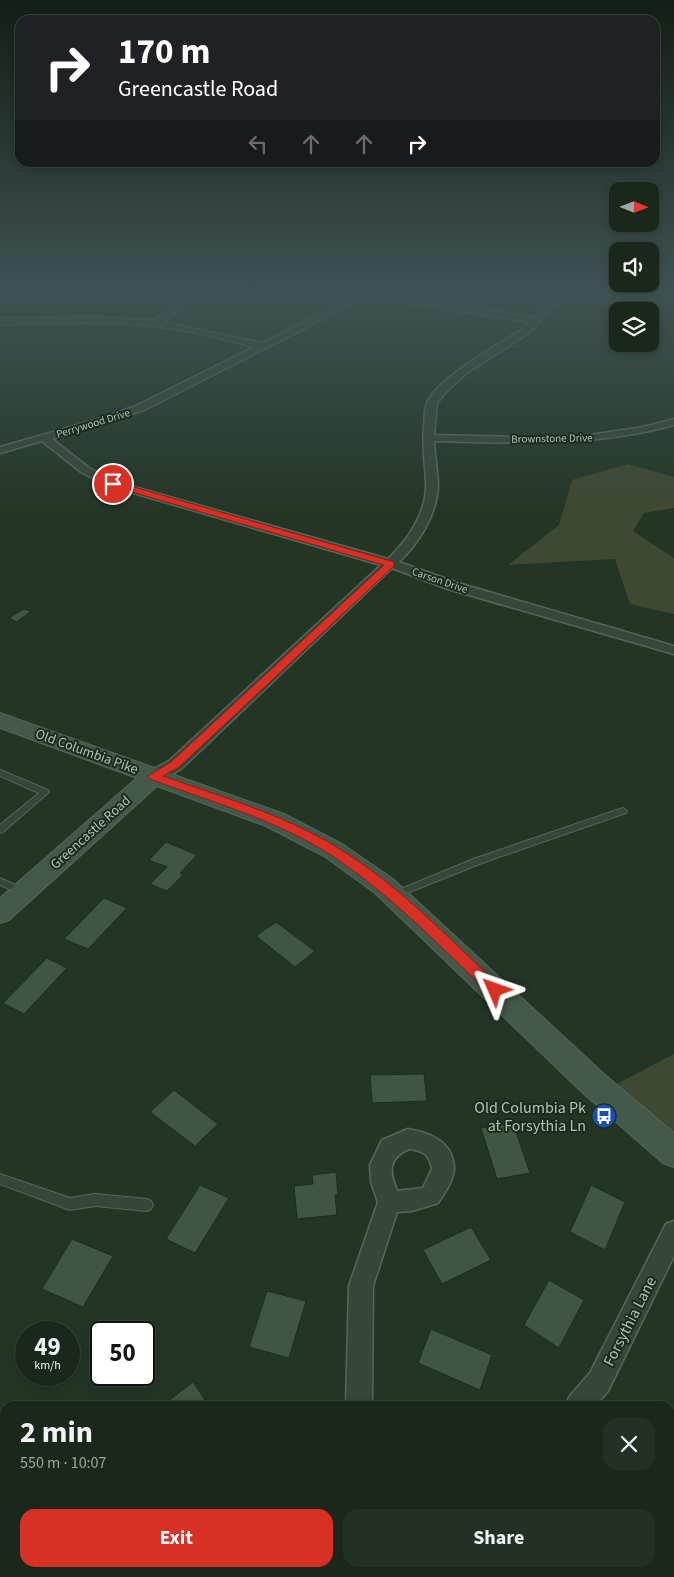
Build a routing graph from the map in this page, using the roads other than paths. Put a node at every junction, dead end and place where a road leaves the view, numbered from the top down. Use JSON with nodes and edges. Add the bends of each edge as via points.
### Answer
{"nodes":[{"id":1,"x":223,"y":366,"type":"edge"},
{"id":2,"x":472,"y":366,"type":"edge"},
{"id":3,"x":674,"y":422,"type":"edge"},
{"id":4,"x":45,"y":438,"type":"junction"},
{"id":5,"x":428,"y":438,"type":"junction"},
{"id":6,"x":0,"y":450,"type":"edge"},
{"id":7,"x":391,"y":564,"type":"junction"},
{"id":8,"x":674,"y":650,"type":"edge"},
{"id":9,"x":0,"y":720,"type":"edge"},
{"id":10,"x":0,"y":773,"type":"edge"},
{"id":11,"x":154,"y":776,"type":"junction"},
{"id":12,"x":623,"y":811,"type":"dead end"},
{"id":13,"x":0,"y":830,"type":"edge"},
{"id":14,"x":0,"y":881,"type":"edge"},
{"id":15,"x":23,"y":892,"type":"junction"},
{"id":16,"x":394,"y":896,"type":"junction"},
{"id":17,"x":0,"y":913,"type":"edge"},
{"id":18,"x":674,"y":1153,"type":"edge"},
{"id":19,"x":0,"y":1179,"type":"edge"},
{"id":20,"x":390,"y":1202,"type":"dead end"},
{"id":21,"x":147,"y":1205,"type":"dead end"},
{"id":22,"x":674,"y":1232,"type":"edge"},
{"id":23,"x":360,"y":1401,"type":"edge"},
{"id":24,"x":582,"y":1401,"type":"edge"}],
"edges":[{"from":1,"to":4,"type":"street","name":"Perrywood Drive","via":[[140,408]]},
{"from":2,"to":5,"type":"street","name":"Greencastle Road","via":[[432,402]]},
{"from":3,"to":5,"type":"street","name":"Brownstone Drive","via":[[624,434],[586,438]]},
{"from":4,"to":6,"type":"street","name":"Perrywood Drive"},
{"from":4,"to":7,"type":"street","name":"Carson Drive","via":[[78,466],[107,482]]},
{"from":5,"to":7,"type":"street","name":"Greencastle Road","via":[[432,485],[429,506],[420,526]]},
{"from":7,"to":8,"type":"street","name":"Carson Drive","via":[[452,586]]},
{"from":7,"to":11,"type":"street","name":"Greencastle Road","via":[[175,765]]},
{"from":9,"to":11,"type":"main road","name":"Old Columbia Pike"},
{"from":10,"to":13,"type":"lane","via":[[45,792]]},
{"from":11,"to":15,"type":"main road","name":"Greencastle Road"},
{"from":11,"to":16,"type":"main road","name":"Old Columbia Pike","via":[[275,820],[333,850]]},
{"from":12,"to":16,"type":"lane","via":[[518,847]]},
{"from":14,"to":15,"type":"lane"},
{"from":15,"to":17,"type":"main road","name":"Greencastle Road"},
{"from":16,"to":18,"type":"main road","name":"Old Columbia Pike","via":[[594,1084]]},
{"from":19,"to":21,"type":"lane","via":[[70,1204],[95,1200]]},
{"from":20,"to":23,"type":"street","via":[[361,1286]]},
{"from":22,"to":24,"type":"street","name":"Forsythia Lane","via":[[599,1382]]}]}
